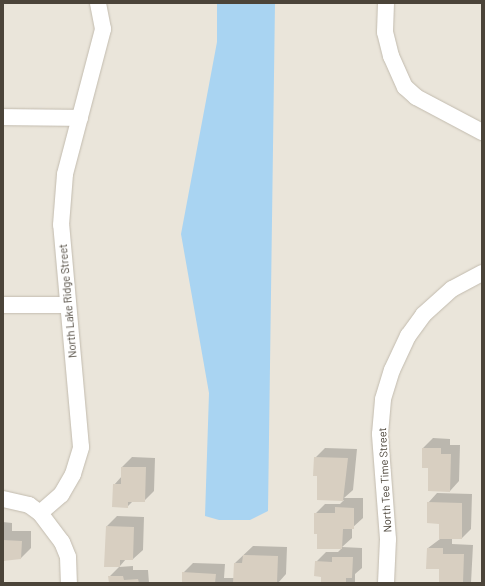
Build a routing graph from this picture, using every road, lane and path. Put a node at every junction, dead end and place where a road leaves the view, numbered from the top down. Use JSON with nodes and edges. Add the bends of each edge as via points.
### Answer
{"nodes":[{"id":1,"x":98,"y":3,"type":"edge"},
{"id":2,"x":386,"y":3,"type":"edge"},
{"id":3,"x":3,"y":117,"type":"edge"},
{"id":4,"x":80,"y":118,"type":"junction"},
{"id":5,"x":482,"y":132,"type":"edge"},
{"id":6,"x":482,"y":274,"type":"edge"},
{"id":7,"x":3,"y":305,"type":"edge"},
{"id":8,"x":68,"y":306,"type":"junction"},
{"id":9,"x":3,"y":499,"type":"edge"},
{"id":10,"x":40,"y":513,"type":"junction"},
{"id":11,"x":69,"y":583,"type":"edge"},
{"id":12,"x":386,"y":583,"type":"edge"}],
"edges":[{"from":1,"to":4,"type":"street","name":"North Lake Ridge Street","via":[[102,29]]},
{"from":2,"to":5,"type":"street","via":[[387,38],[398,75],[405,87],[416,97]]},
{"from":3,"to":4,"type":"street"},
{"from":4,"to":8,"type":"street","name":"North Lake Ridge Street","via":[[65,174],[60,225]]},
{"from":6,"to":12,"type":"street","name":"North Tee Time Street","via":[[452,289],[423,315],[408,336],[392,370],[383,399],[380,434],[388,539]]},
{"from":7,"to":8,"type":"street"},
{"from":8,"to":10,"type":"street","name":"North Lake Ridge Street","via":[[80,447],[73,474],[60,495]]},
{"from":9,"to":10,"type":"street","via":[[29,505]]},
{"from":10,"to":11,"type":"street","via":[[62,542],[68,557]]}]}
